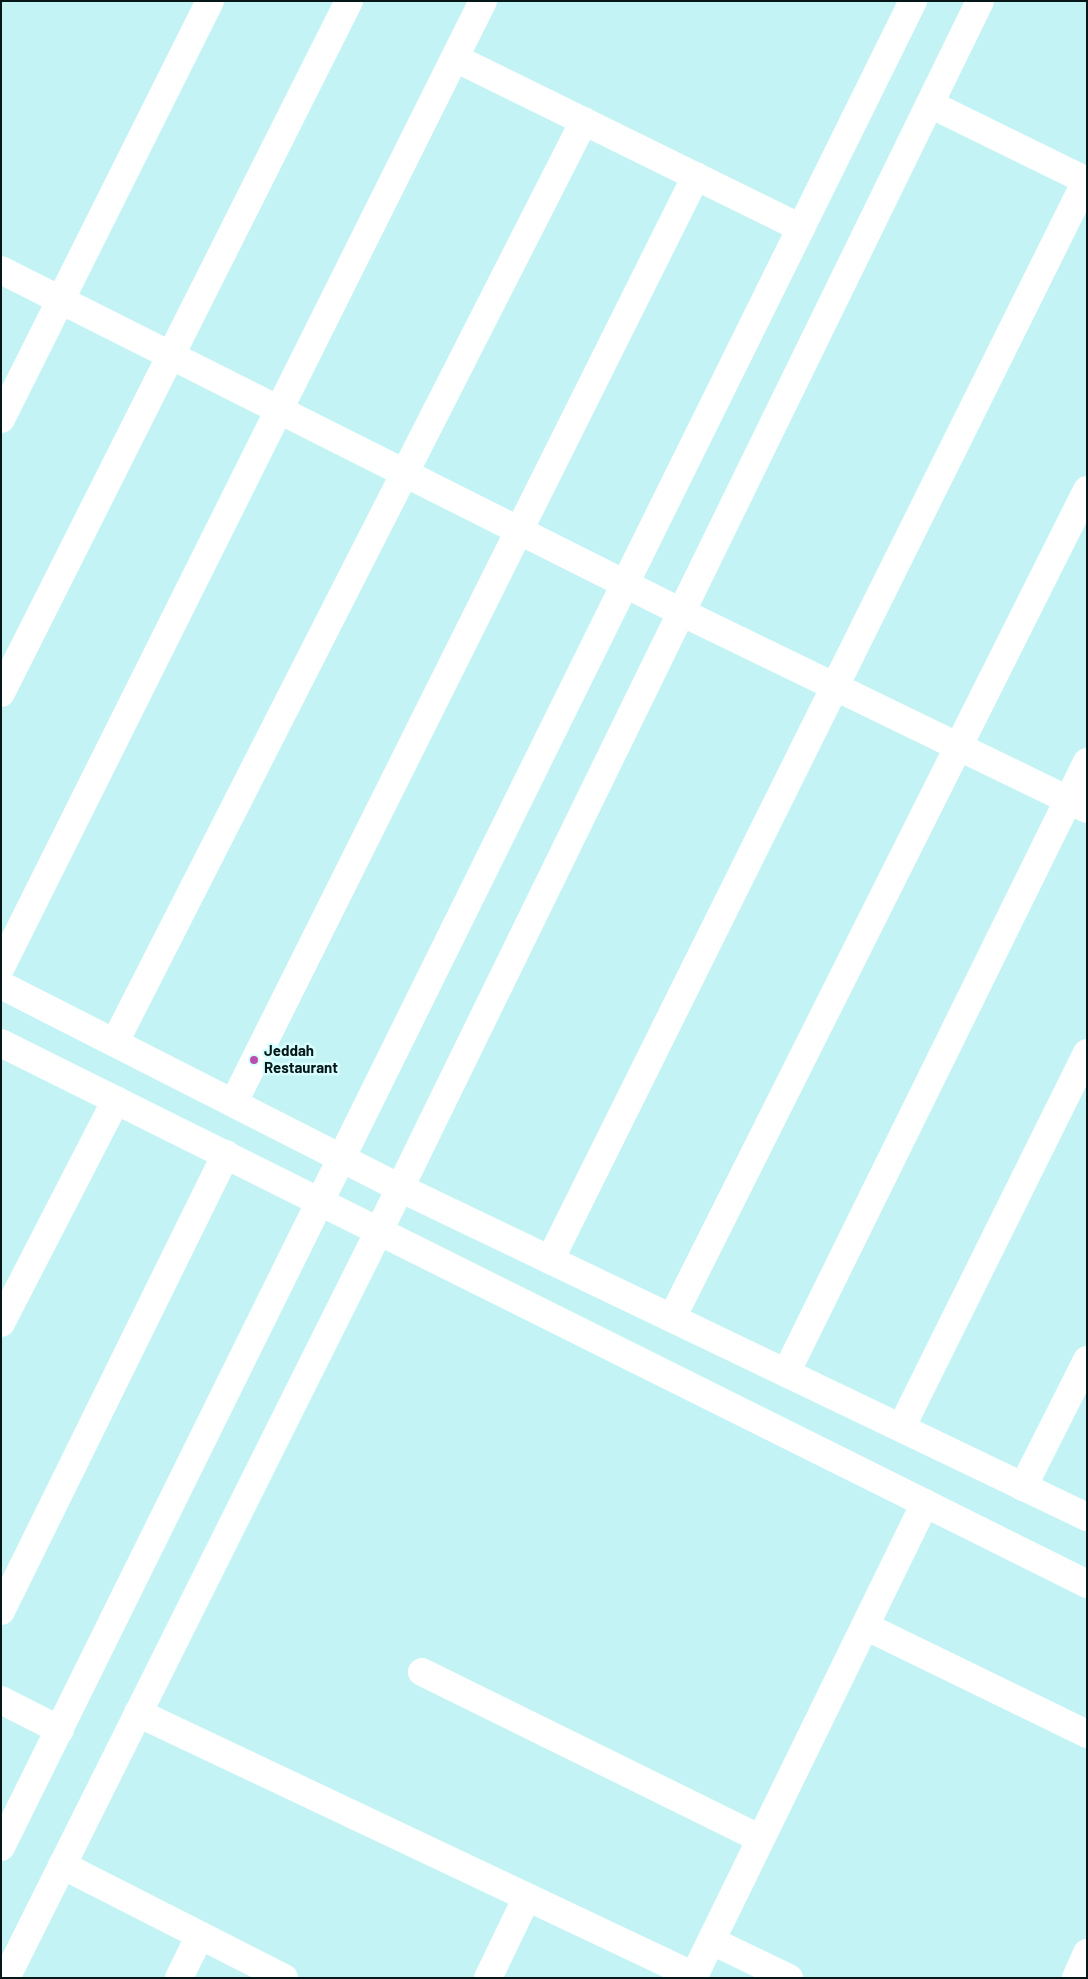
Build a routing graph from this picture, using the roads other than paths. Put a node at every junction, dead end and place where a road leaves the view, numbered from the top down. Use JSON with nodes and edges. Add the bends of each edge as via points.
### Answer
{"nodes":[{"id":1,"x":210,"y":1,"type":"edge"},
{"id":2,"x":349,"y":1,"type":"edge"},
{"id":3,"x":483,"y":1,"type":"edge"},
{"id":4,"x":913,"y":1,"type":"edge"},
{"id":5,"x":980,"y":1,"type":"edge"},
{"id":6,"x":455,"y":58,"type":"junction"},
{"id":7,"x":930,"y":104,"type":"junction"},
{"id":8,"x":584,"y":121,"type":"junction"},
{"id":9,"x":696,"y":176,"type":"junction"},
{"id":10,"x":1086,"y":180,"type":"edge"},
{"id":11,"x":801,"y":228,"type":"junction"},
{"id":12,"x":1,"y":270,"type":"edge"},
{"id":13,"x":61,"y":300,"type":"junction"},
{"id":14,"x":171,"y":355,"type":"junction"},
{"id":15,"x":280,"y":409,"type":"junction"},
{"id":16,"x":1,"y":419,"type":"edge"},
{"id":17,"x":405,"y":472,"type":"junction"},
{"id":18,"x":1087,"y":490,"type":"edge"},
{"id":19,"x":520,"y":530,"type":"junction"},
{"id":20,"x":626,"y":583,"type":"junction"},
{"id":21,"x":681,"y":612,"type":"junction"},
{"id":22,"x":835,"y":687,"type":"junction"},
{"id":23,"x":1,"y":693,"type":"edge"},
{"id":24,"x":959,"y":746,"type":"junction"},
{"id":25,"x":1087,"y":762,"type":"edge"},
{"id":26,"x":1077,"y":804,"type":"edge"},
{"id":27,"x":1,"y":967,"type":"edge"},
{"id":28,"x":1,"y":985,"type":"edge"},
{"id":29,"x":115,"y":1042,"type":"junction"},
{"id":30,"x":1,"y":1043,"type":"edge"},
{"id":31,"x":1087,"y":1053,"type":"edge"},
{"id":32,"x":116,"y":1100,"type":"junction"},
{"id":33,"x":234,"y":1102,"type":"junction"},
{"id":34,"x":226,"y":1154,"type":"junction"},
{"id":35,"x":343,"y":1157,"type":"junction"},
{"id":36,"x":400,"y":1188,"type":"junction"},
{"id":37,"x":321,"y":1202,"type":"junction"},
{"id":38,"x":379,"y":1231,"type":"junction"},
{"id":39,"x":550,"y":1260,"type":"junction"},
{"id":40,"x":672,"y":1318,"type":"junction"},
{"id":41,"x":1,"y":1323,"type":"edge"},
{"id":42,"x":1087,"y":1360,"type":"edge"},
{"id":43,"x":786,"y":1373,"type":"junction"},
{"id":44,"x":900,"y":1428,"type":"junction"},
{"id":45,"x":1023,"y":1487,"type":"junction"},
{"id":46,"x":925,"y":1503,"type":"junction"},
{"id":47,"x":1087,"y":1517,"type":"edge"},
{"id":48,"x":1087,"y":1584,"type":"edge"},
{"id":49,"x":1,"y":1611,"type":"edge"},
{"id":50,"x":865,"y":1626,"type":"junction"},
{"id":51,"x":422,"y":1672,"type":"dead end"},
{"id":52,"x":1,"y":1700,"type":"edge"},
{"id":53,"x":138,"y":1713,"type":"junction"},
{"id":54,"x":60,"y":1730,"type":"junction"},
{"id":55,"x":1087,"y":1734,"type":"edge"},
{"id":56,"x":761,"y":1839,"type":"junction"},
{"id":57,"x":1,"y":1847,"type":"edge"},
{"id":58,"x":62,"y":1865,"type":"junction"},
{"id":59,"x":527,"y":1898,"type":"junction"},
{"id":60,"x":200,"y":1935,"type":"junction"},
{"id":61,"x":712,"y":1941,"type":"junction"},
{"id":62,"x":1087,"y":1953,"type":"edge"},
{"id":63,"x":694,"y":1977,"type":"edge"},
{"id":64,"x":6,"y":1978,"type":"edge"},
{"id":65,"x":179,"y":1978,"type":"edge"},
{"id":66,"x":284,"y":1978,"type":"edge"},
{"id":67,"x":488,"y":1978,"type":"edge"},
{"id":68,"x":789,"y":1978,"type":"edge"},
{"id":69,"x":1076,"y":1978,"type":"edge"}],
"edges":[{"from":1,"to":13,"type":"street"},
{"from":2,"to":14,"type":"street"},
{"from":3,"to":6,"type":"street"},
{"from":4,"to":11,"type":"street"},
{"from":5,"to":7,"type":"street"},
{"from":6,"to":8,"type":"street"},
{"from":6,"to":15,"type":"street"},
{"from":7,"to":10,"type":"street"},
{"from":7,"to":21,"type":"street"},
{"from":8,"to":9,"type":"street"},
{"from":8,"to":17,"type":"street"},
{"from":9,"to":11,"type":"street"},
{"from":9,"to":19,"type":"street"},
{"from":10,"to":22,"type":"street"},
{"from":11,"to":20,"type":"street"},
{"from":12,"to":13,"type":"street"},
{"from":13,"to":14,"type":"street"},
{"from":13,"to":16,"type":"street"},
{"from":14,"to":15,"type":"street"},
{"from":14,"to":23,"type":"street"},
{"from":15,"to":17,"type":"street"},
{"from":15,"to":27,"type":"street"},
{"from":17,"to":19,"type":"street"},
{"from":17,"to":29,"type":"street"},
{"from":18,"to":24,"type":"street"},
{"from":19,"to":20,"type":"street"},
{"from":19,"to":33,"type":"street"},
{"from":20,"to":21,"type":"street"},
{"from":20,"to":35,"type":"street"},
{"from":21,"to":22,"type":"street"},
{"from":21,"to":36,"type":"street"},
{"from":22,"to":24,"type":"street"},
{"from":22,"to":39,"type":"street"},
{"from":24,"to":26,"type":"street"},
{"from":24,"to":40,"type":"street"},
{"from":25,"to":26,"type":"street"},
{"from":26,"to":43,"type":"street"},
{"from":28,"to":29,"type":"street"},
{"from":29,"to":33,"type":"street"},
{"from":30,"to":32,"type":"street"},
{"from":31,"to":44,"type":"street"},
{"from":32,"to":34,"type":"street"},
{"from":32,"to":41,"type":"street"},
{"from":33,"to":35,"type":"street"},
{"from":34,"to":37,"type":"street"},
{"from":34,"to":49,"type":"street"},
{"from":35,"to":36,"type":"street"},
{"from":35,"to":37,"type":"street"},
{"from":36,"to":38,"type":"street"},
{"from":36,"to":39,"type":"street"},
{"from":37,"to":38,"type":"street"},
{"from":37,"to":54,"type":"street"},
{"from":38,"to":46,"type":"street"},
{"from":38,"to":53,"type":"street"},
{"from":39,"to":40,"type":"street"},
{"from":40,"to":43,"type":"street"},
{"from":42,"to":45,"type":"street"},
{"from":43,"to":44,"type":"street"},
{"from":44,"to":45,"type":"street"},
{"from":45,"to":47,"type":"street"},
{"from":46,"to":48,"type":"street"},
{"from":46,"to":50,"type":"street"},
{"from":50,"to":55,"type":"street"},
{"from":50,"to":56,"type":"street"},
{"from":51,"to":56,"type":"street"},
{"from":52,"to":54,"type":"street"},
{"from":53,"to":58,"type":"street"},
{"from":53,"to":59,"type":"street"},
{"from":54,"to":57,"type":"street"},
{"from":56,"to":61,"type":"street"},
{"from":58,"to":60,"type":"street"},
{"from":58,"to":64,"type":"street"},
{"from":59,"to":63,"type":"street"},
{"from":59,"to":67,"type":"street"},
{"from":60,"to":65,"type":"street"},
{"from":60,"to":66,"type":"street"},
{"from":61,"to":63,"type":"street"},
{"from":61,"to":68,"type":"street"},
{"from":62,"to":69,"type":"street"}]}
